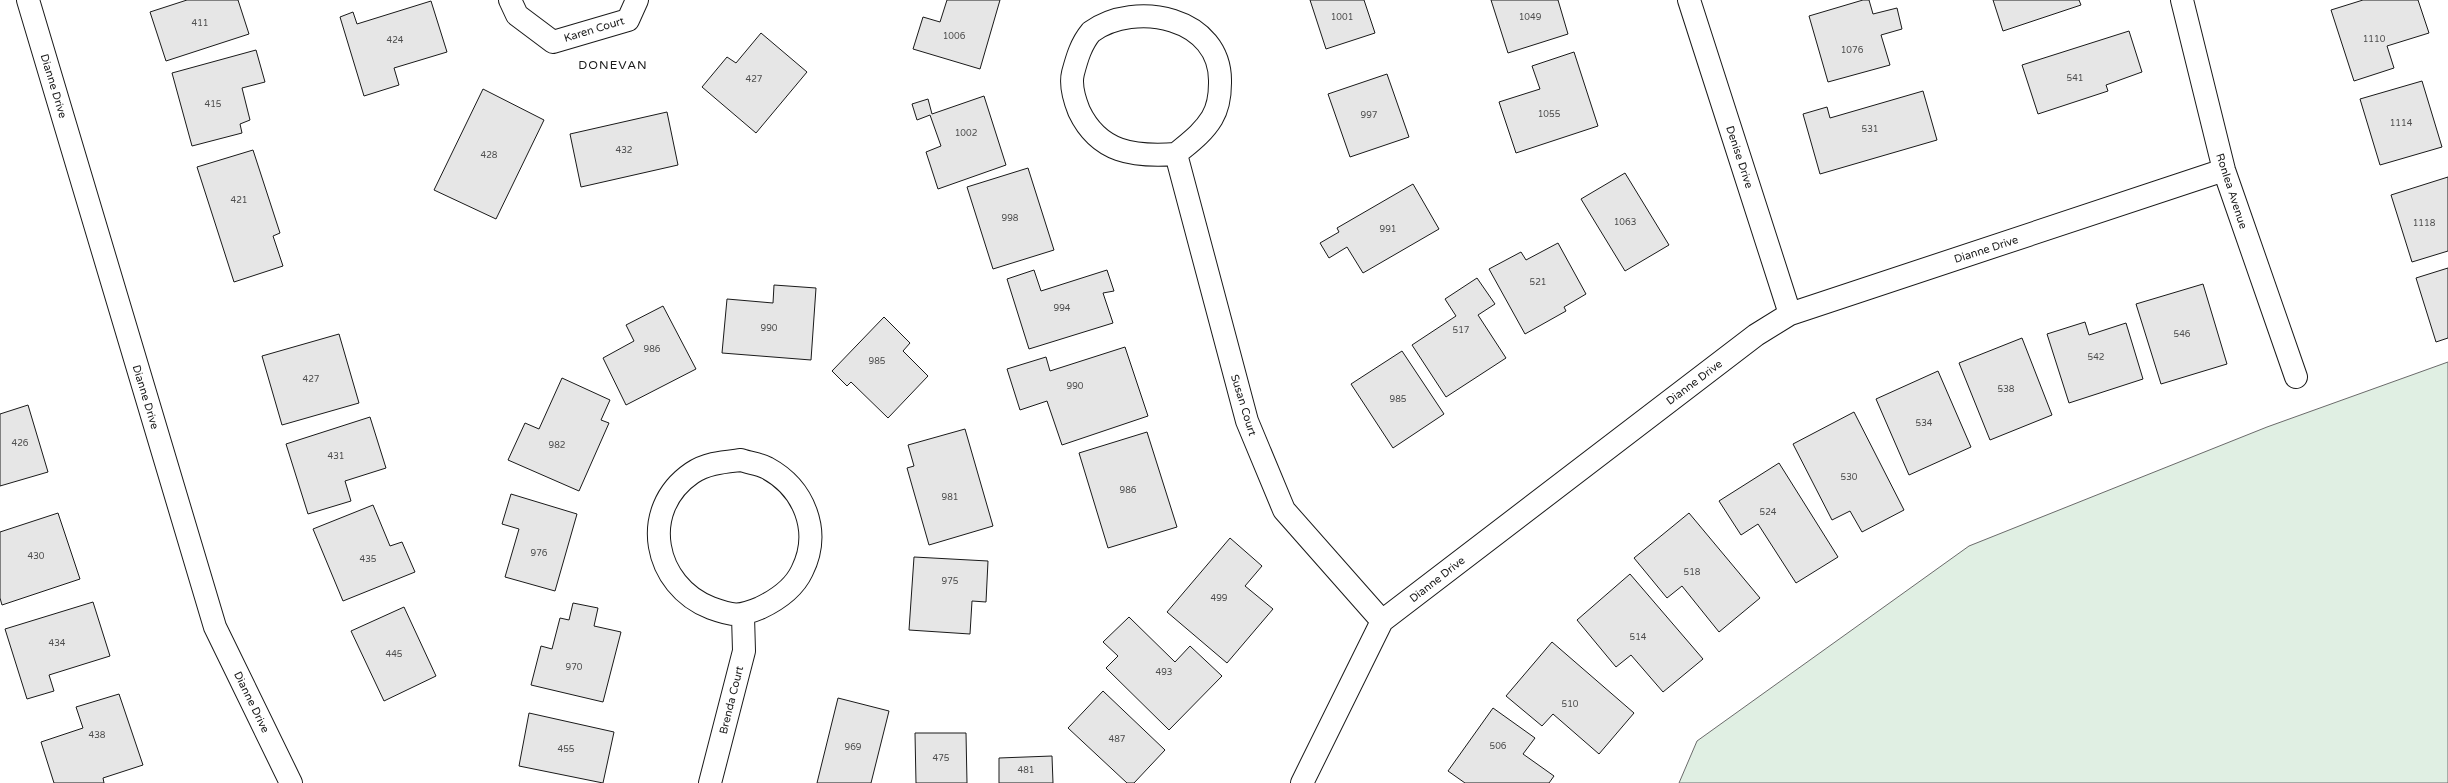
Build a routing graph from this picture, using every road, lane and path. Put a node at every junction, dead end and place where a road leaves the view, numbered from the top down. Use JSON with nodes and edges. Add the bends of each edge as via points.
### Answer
{"nodes":[{"id":1,"x":28,"y":0,"type":"edge"},
{"id":2,"x":510,"y":0,"type":"edge"},
{"id":3,"x":637,"y":0,"type":"edge"},
{"id":4,"x":1689,"y":0,"type":"edge"},
{"id":5,"x":2182,"y":0,"type":"edge"},
{"id":6,"x":1176,"y":154,"type":"junction"},
{"id":7,"x":2224,"y":170,"type":"junction"},
{"id":8,"x":1790,"y":314,"type":"junction"},
{"id":9,"x":2296,"y":377,"type":"dead end"},
{"id":10,"x":743,"y":616,"type":"junction"},
{"id":11,"x":1382,"y":621,"type":"junction"},
{"id":12,"x":291,"y":783,"type":"edge"},
{"id":13,"x":710,"y":783,"type":"edge"},
{"id":14,"x":1302,"y":783,"type":"edge"}],
"edges":[{"from":1,"to":12,"type":"street","name":"Dianne Drive","via":[[215,627]]},
{"from":2,"to":3,"type":"street","name":"Karen Court","via":[[517,15],[553,42],[628,20]]},
{"from":4,"to":8,"type":"street","name":"Denise Drive"},
{"from":5,"to":7,"type":"street","name":"Ronlea Avenue"},
{"from":6,"to":6,"type":"street","via":[[1197,137],[1212,118],[1220,96],[1221,72],[1214,48],[1200,29],[1180,15],[1157,8],[1133,8],[1111,16],[1092,31],[1079,51],[1072,76],[1075,101],[1085,124],[1103,142],[1126,153],[1151,156]]},
{"from":6,"to":11,"type":"street","name":"Susan Court","via":[[1247,420],[1284,510]]},
{"from":7,"to":8,"type":"street","name":"Dianne Drive"},
{"from":7,"to":9,"type":"street","name":"Ronlea Avenue"},
{"from":8,"to":11,"type":"street","name":"Dianne Drive","via":[[1756,335]]},
{"from":10,"to":10,"type":"street","via":[[696,602],[676,585],[663,563],[658,538],[662,513],[674,490],[692,473],[716,462],[741,460],[766,467],[787,481],[798,496],[810,524],[810,548],[802,571],[788,591],[768,605]]},
{"from":10,"to":13,"type":"street","name":"Brenda Court","via":[[744,651]]},
{"from":11,"to":14,"type":"street","name":"Dianne Drive"}]}
